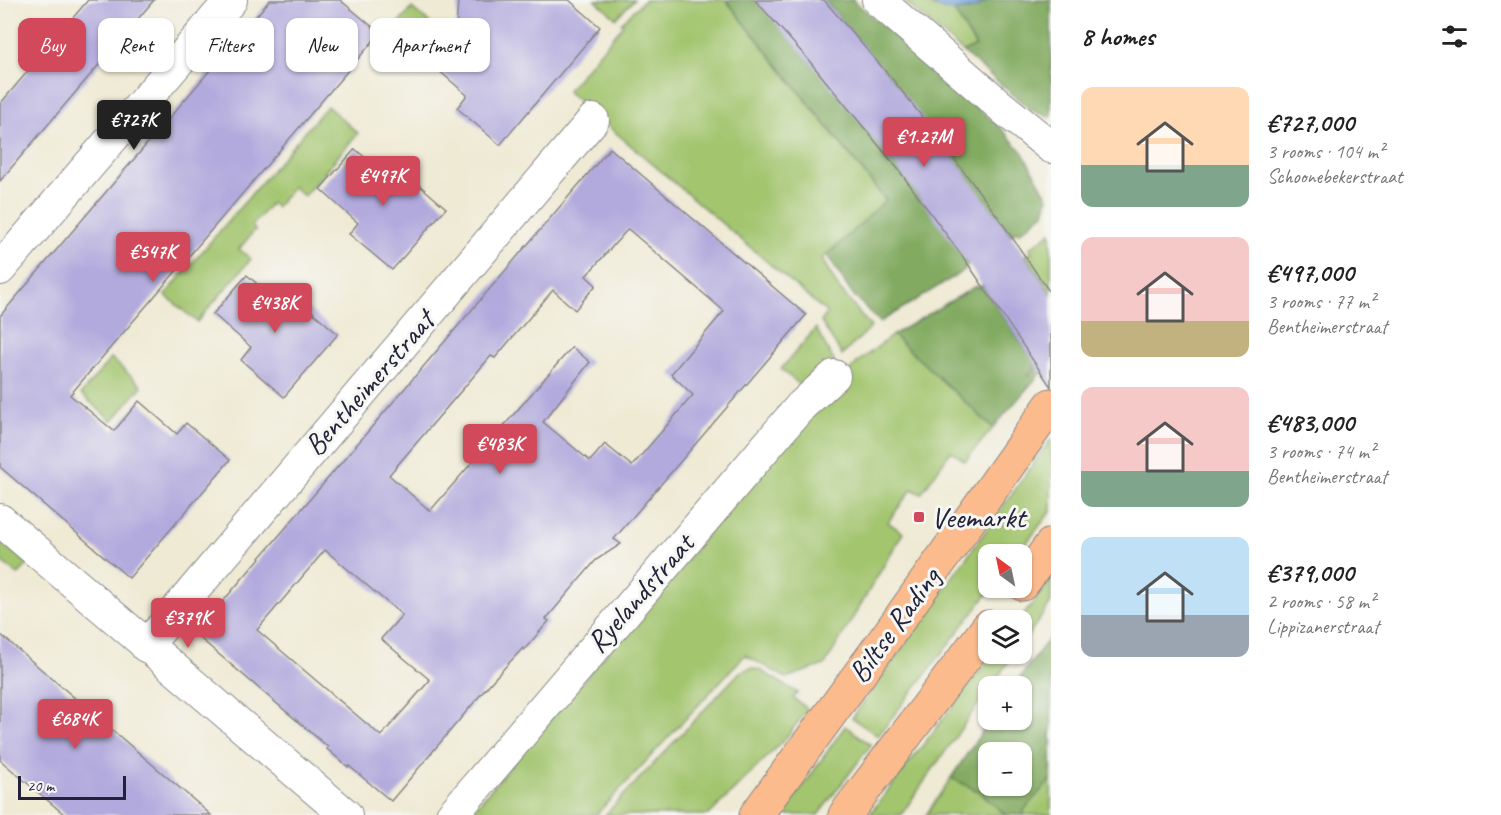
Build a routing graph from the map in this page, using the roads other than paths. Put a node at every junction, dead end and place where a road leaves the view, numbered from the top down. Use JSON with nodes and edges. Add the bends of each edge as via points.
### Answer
{"nodes":[{"id":1,"x":231,"y":0,"type":"edge"},
{"id":2,"x":878,"y":0,"type":"edge"},
{"id":3,"x":592,"y":120,"type":"dead end"},
{"id":4,"x":1051,"y":147,"type":"edge"},
{"id":5,"x":0,"y":269,"type":"edge"},
{"id":6,"x":834,"y":376,"type":"dead end"},
{"id":7,"x":1051,"y":405,"type":"edge"},
{"id":8,"x":0,"y":520,"type":"edge"},
{"id":9,"x":1051,"y":545,"type":"edge"},
{"id":10,"x":1032,"y":571,"type":"edge"},
{"id":11,"x":1010,"y":598,"type":"edge"},
{"id":12,"x":1001,"y":610,"type":"edge"},
{"id":13,"x":978,"y":640,"type":"edge"},
{"id":14,"x":146,"y":646,"type":"junction"},
{"id":15,"x":346,"y":815,"type":"edge"},
{"id":16,"x":452,"y":815,"type":"edge"},
{"id":17,"x":756,"y":815,"type":"edge"},
{"id":18,"x":845,"y":815,"type":"edge"}],
"edges":[{"from":1,"to":5,"type":"street"},
{"from":2,"to":4,"type":"street"},
{"from":3,"to":14,"type":"street","name":"Bentheimerstraat"},
{"from":6,"to":16,"type":"street","name":"Ryelandstraat","via":[[801,406]]},
{"from":7,"to":17,"type":"main road","name":"Biltse Rading"},
{"from":8,"to":14,"type":"street"},
{"from":9,"to":10,"type":"main road"},
{"from":11,"to":12,"type":"main road"},
{"from":13,"to":18,"type":"main road"},
{"from":14,"to":15,"type":"street"}]}
